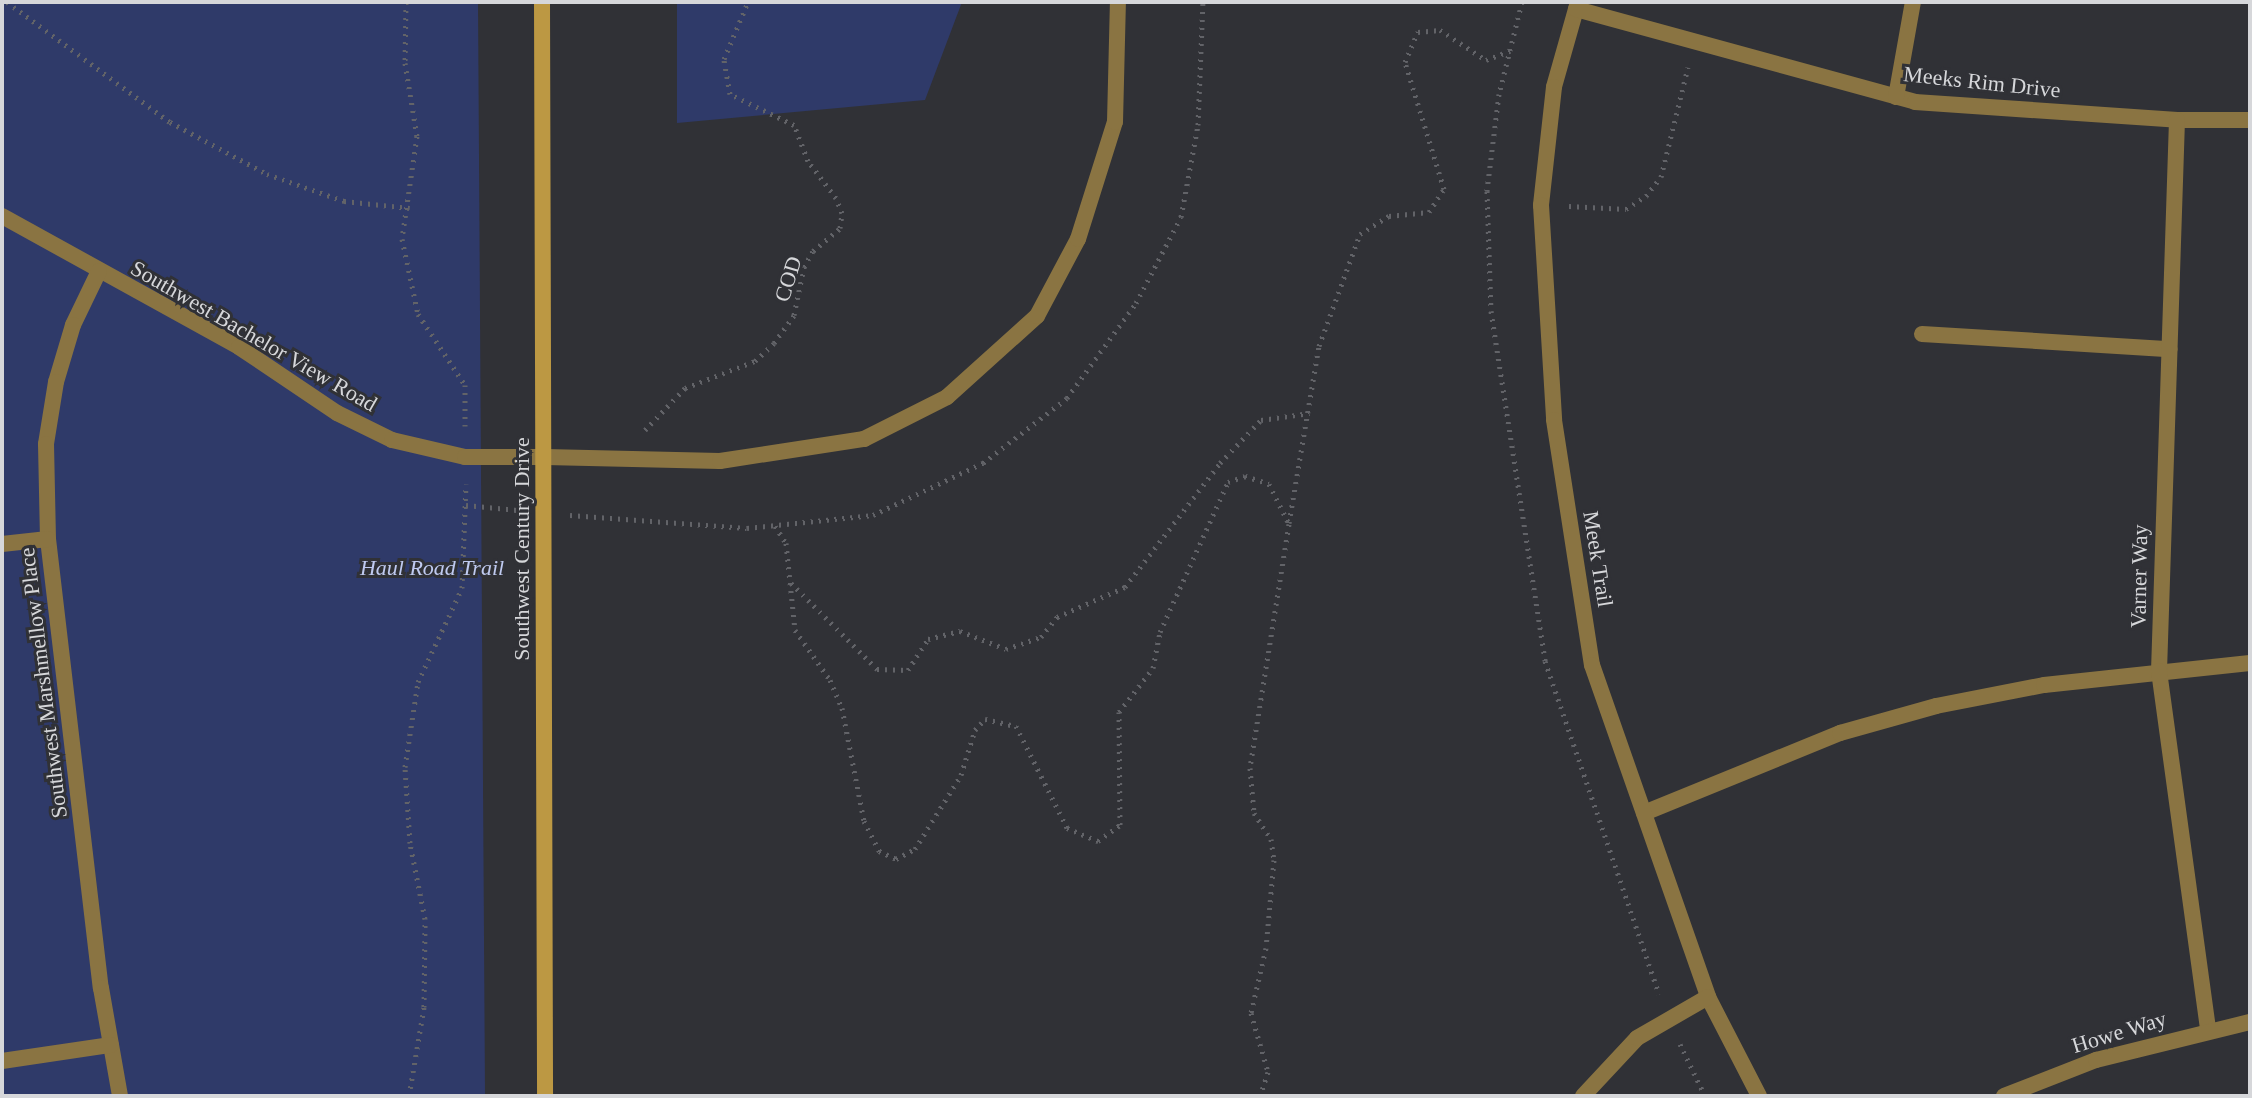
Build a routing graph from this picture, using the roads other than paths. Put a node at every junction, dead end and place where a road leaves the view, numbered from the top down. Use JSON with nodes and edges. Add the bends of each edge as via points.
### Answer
{"nodes":[{"id":1,"x":542,"y":2,"type":"edge"},
{"id":2,"x":1118,"y":2,"type":"edge"},
{"id":3,"x":1913,"y":2,"type":"edge"},
{"id":4,"x":1577,"y":6,"type":"edge"},
{"id":5,"x":1896,"y":97,"type":"junction"},
{"id":6,"x":2177,"y":120,"type":"junction"},
{"id":7,"x":2250,"y":120,"type":"edge"},
{"id":8,"x":2,"y":216,"type":"edge"},
{"id":9,"x":99,"y":271,"type":"junction"},
{"id":10,"x":1922,"y":334,"type":"dead end"},
{"id":11,"x":2170,"y":349,"type":"junction"},
{"id":12,"x":545,"y":457,"type":"junction"},
{"id":13,"x":48,"y":539,"type":"junction"},
{"id":14,"x":2,"y":544,"type":"edge"},
{"id":15,"x":2250,"y":663,"type":"edge"},
{"id":16,"x":2159,"y":671,"type":"junction"},
{"id":17,"x":1644,"y":813,"type":"junction"},
{"id":18,"x":1708,"y":997,"type":"junction"},
{"id":19,"x":2250,"y":1022,"type":"edge"},
{"id":20,"x":2208,"y":1029,"type":"junction"},
{"id":21,"x":111,"y":1045,"type":"junction"},
{"id":22,"x":2,"y":1061,"type":"edge"},
{"id":23,"x":120,"y":1096,"type":"edge"},
{"id":24,"x":545,"y":1096,"type":"edge"},
{"id":25,"x":1583,"y":1096,"type":"edge"},
{"id":26,"x":1759,"y":1096,"type":"edge"},
{"id":27,"x":2004,"y":1096,"type":"edge"}],
"edges":[{"from":1,"to":12,"type":"main road","name":"Southwest Century Drive"},
{"from":2,"to":12,"type":"street","name":"Southwest Bachelor View Road","via":[[1115,122],[1078,239],[1037,316],[947,397],[864,439],[720,461]]},
{"from":3,"to":5,"type":"street"},
{"from":4,"to":5,"type":"street","name":"Meeks Rim Drive","via":[[1692,43]]},
{"from":4,"to":17,"type":"street","name":"Meek Trail","via":[[1554,87],[1541,205],[1554,420],[1592,665]]},
{"from":5,"to":6,"type":"street","name":"Meeks Rim Drive"},
{"from":6,"to":7,"type":"street","name":"Meeks Rim Drive"},
{"from":6,"to":11,"type":"street","name":"Varner Way"},
{"from":8,"to":9,"type":"street","name":"Southwest Bachelor View Road"},
{"from":9,"to":12,"type":"street","name":"Southwest Bachelor View Road","via":[[239,347],[337,413],[392,440],[465,457]]},
{"from":9,"to":13,"type":"street","name":"Southwest Marshmellow Place","via":[[73,325],[56,382],[46,444]]},
{"from":10,"to":11,"type":"street"},
{"from":11,"to":16,"type":"street","name":"Varner Way"},
{"from":12,"to":24,"type":"main road","name":"Southwest Century Drive"},
{"from":13,"to":14,"type":"street"},
{"from":13,"to":21,"type":"street","name":"Southwest Marshmellow Place"},
{"from":15,"to":16,"type":"street"},
{"from":16,"to":17,"type":"street","via":[[2044,685],[1936,706],[1840,733]]},
{"from":16,"to":20,"type":"street","name":"Varner Way"},
{"from":17,"to":18,"type":"street","name":"Meek Trail"},
{"from":18,"to":25,"type":"street","via":[[1637,1038]]},
{"from":18,"to":26,"type":"street","name":"Meek Trail"},
{"from":19,"to":20,"type":"street","name":"Howe Way"},
{"from":20,"to":27,"type":"street","name":"Howe Way","via":[[2096,1060]]},
{"from":21,"to":22,"type":"street"},
{"from":21,"to":23,"type":"street","name":"Southwest Marshmellow Place"}]}
